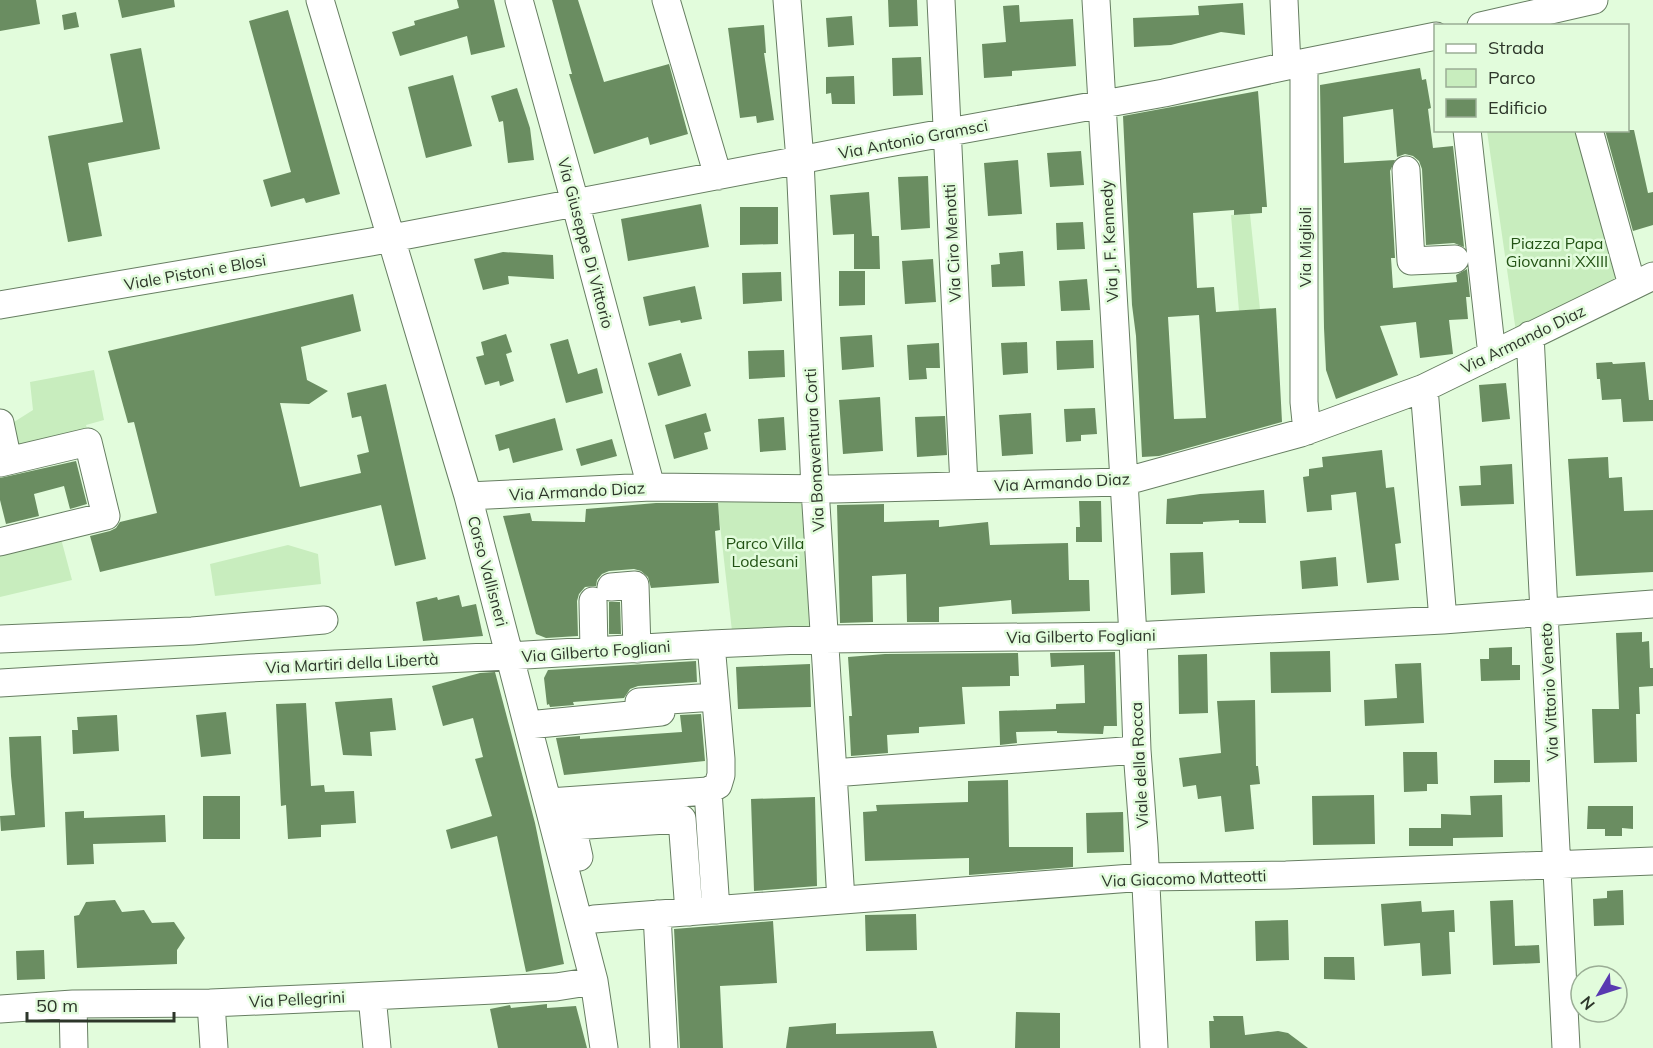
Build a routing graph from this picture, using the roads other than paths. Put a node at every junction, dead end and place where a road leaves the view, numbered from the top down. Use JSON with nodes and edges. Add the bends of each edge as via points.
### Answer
{"nodes":[{"id":1,"x":320,"y":0,"type":"edge"},
{"id":2,"x":519,"y":0,"type":"edge"},
{"id":3,"x":666,"y":0,"type":"edge"},
{"id":4,"x":788,"y":0,"type":"edge"},
{"id":5,"x":941,"y":0,"type":"edge"},
{"id":6,"x":1096,"y":0,"type":"edge"},
{"id":7,"x":1284,"y":0,"type":"edge"},
{"id":8,"x":1594,"y":0,"type":"edge"},
{"id":9,"x":1513,"y":9,"type":"edge"},
{"id":10,"x":1557,"y":17,"type":"edge"},
{"id":11,"x":1485,"y":24,"type":"edge"},
{"id":12,"x":1434,"y":36,"type":"edge"},
{"id":13,"x":1295,"y":64,"type":"junction"},
{"id":14,"x":1101,"y":103,"type":"junction"},
{"id":15,"x":946,"y":132,"type":"junction"},
{"id":16,"x":1467,"y":132,"type":"edge"},
{"id":17,"x":1589,"y":132,"type":"edge"},
{"id":18,"x":800,"y":160,"type":"junction"},
{"id":19,"x":1406,"y":170,"type":"dead end"},
{"id":20,"x":718,"y":176,"type":"junction"},
{"id":21,"x":575,"y":202,"type":"junction"},
{"id":22,"x":390,"y":238,"type":"junction"},
{"id":23,"x":1468,"y":258,"type":"junction"},
{"id":24,"x":1642,"y":281,"type":"edge"},
{"id":25,"x":0,"y":305,"type":"edge"},
{"id":26,"x":1530,"y":335,"type":"junction"},
{"id":27,"x":1491,"y":355,"type":"junction"},
{"id":28,"x":1424,"y":388,"type":"junction"},
{"id":29,"x":0,"y":423,"type":"edge"},
{"id":30,"x":1307,"y":431,"type":"junction"},
{"id":31,"x":4,"y":462,"type":"edge"},
{"id":32,"x":1123,"y":482,"type":"junction"},
{"id":33,"x":964,"y":486,"type":"junction"},
{"id":34,"x":651,"y":487,"type":"junction"},
{"id":35,"x":815,"y":489,"type":"junction"},
{"id":36,"x":468,"y":496,"type":"junction"},
{"id":37,"x":0,"y":542,"type":"edge"},
{"id":38,"x":1653,"y":604,"type":"edge"},
{"id":39,"x":1544,"y":613,"type":"junction"},
{"id":40,"x":324,"y":620,"type":"dead end"},
{"id":41,"x":1443,"y":620,"type":"junction"},
{"id":42,"x":192,"y":631,"type":"junction"},
{"id":43,"x":1133,"y":636,"type":"junction"},
{"id":44,"x":0,"y":639,"type":"edge"},
{"id":45,"x":824,"y":639,"type":"junction"},
{"id":46,"x":711,"y":644,"type":"junction"},
{"id":47,"x":637,"y":648,"type":"junction"},
{"id":48,"x":594,"y":651,"type":"junction"},
{"id":49,"x":509,"y":656,"type":"junction"},
{"id":50,"x":194,"y":671,"type":"junction"},
{"id":51,"x":0,"y":683,"type":"edge"},
{"id":52,"x":716,"y":697,"type":"junction"},
{"id":53,"x":606,"y":704,"type":"dead end"},
{"id":54,"x":661,"y":711,"type":"dead end"},
{"id":55,"x":528,"y":725,"type":"junction"},
{"id":56,"x":1137,"y":750,"type":"junction"},
{"id":57,"x":833,"y":773,"type":"junction"},
{"id":58,"x":713,"y":788,"type":"junction"},
{"id":59,"x":549,"y":802,"type":"junction"},
{"id":60,"x":1653,"y":861,"type":"edge"},
{"id":61,"x":1558,"y":866,"type":"junction"},
{"id":62,"x":1145,"y":877,"type":"junction"},
{"id":63,"x":841,"y":900,"type":"junction"},
{"id":64,"x":716,"y":910,"type":"junction"},
{"id":65,"x":689,"y":912,"type":"junction"},
{"id":66,"x":657,"y":914,"type":"junction"},
{"id":67,"x":594,"y":919,"type":"junction"},
{"id":68,"x":594,"y":981,"type":"junction"},
{"id":69,"x":372,"y":996,"type":"junction"},
{"id":70,"x":211,"y":1003,"type":"junction"},
{"id":71,"x":73,"y":1004,"type":"junction"},
{"id":72,"x":0,"y":1009,"type":"edge"},
{"id":73,"x":75,"y":1048,"type":"edge"},
{"id":74,"x":214,"y":1048,"type":"edge"},
{"id":75,"x":377,"y":1048,"type":"edge"},
{"id":76,"x":604,"y":1048,"type":"edge"},
{"id":77,"x":620,"y":1048,"type":"edge"},
{"id":78,"x":664,"y":1048,"type":"edge"},
{"id":79,"x":1154,"y":1048,"type":"edge"},
{"id":80,"x":1566,"y":1048,"type":"edge"}],
"edges":[{"from":1,"to":22,"type":"street","name":"Corso Vallisneri"},
{"from":2,"to":21,"type":"street","name":"Via Giuseppe Di Vittorio"},
{"from":3,"to":20,"type":"street"},
{"from":4,"to":18,"type":"street","name":"Via Bonaventura Corti"},
{"from":5,"to":15,"type":"street","name":"Via Ciro Menotti"},
{"from":6,"to":14,"type":"street","name":"Via J. F. Kennedy"},
{"from":7,"to":13,"type":"street","name":"Via Miglioli"},
{"from":8,"to":10,"type":"street"},
{"from":9,"to":10,"type":"street"},
{"from":9,"to":11,"type":"street"},
{"from":12,"to":13,"type":"street","name":"Via Antonio Gramsci"},
{"from":13,"to":14,"type":"street","name":"Via Antonio Gramsci"},
{"from":13,"to":30,"type":"street","name":"Via Miglioli"},
{"from":14,"to":15,"type":"street","name":"Via Antonio Gramsci"},
{"from":14,"to":32,"type":"street","name":"Via J. F. Kennedy"},
{"from":15,"to":18,"type":"street","name":"Via Antonio Gramsci"},
{"from":15,"to":33,"type":"street","name":"Via Ciro Menotti"},
{"from":16,"to":23,"type":"street"},
{"from":17,"to":24,"type":"street"},
{"from":18,"to":20,"type":"street","name":"Via Antonio Gramsci"},
{"from":18,"to":35,"type":"street","name":"Via Bonaventura Corti"},
{"from":19,"to":23,"type":"street","via":[[1411,261]]},
{"from":20,"to":21,"type":"street","name":"Via Antonio Gramsci"},
{"from":21,"to":22,"type":"street","name":"Via Antonio Gramsci"},
{"from":21,"to":34,"type":"street","name":"Via Giuseppe Di Vittorio"},
{"from":22,"to":25,"type":"street","name":"Viale Pistoni e Blosi"},
{"from":22,"to":36,"type":"street","name":"Corso Vallisneri"},
{"from":23,"to":27,"type":"street"},
{"from":24,"to":26,"type":"street","name":"Via Armando Diaz"},
{"from":26,"to":27,"type":"street","name":"Via Armando Diaz"},
{"from":26,"to":39,"type":"street","name":"Via Vittorio Veneto"},
{"from":27,"to":28,"type":"street","name":"Via Armando Diaz"},
{"from":28,"to":30,"type":"street","name":"Via Armando Diaz"},
{"from":28,"to":41,"type":"street"},
{"from":29,"to":31,"type":"street"},
{"from":30,"to":32,"type":"street","name":"Via Armando Diaz"},
{"from":31,"to":37,"type":"street","via":[[88,442],[106,516]]},
{"from":32,"to":33,"type":"street","name":"Via Armando Diaz"},
{"from":32,"to":43,"type":"street","name":"Viale della Rocca"},
{"from":33,"to":35,"type":"street","name":"Via Armando Diaz"},
{"from":34,"to":35,"type":"street","name":"Via Armando Diaz"},
{"from":34,"to":36,"type":"street","name":"Via Armando Diaz"},
{"from":35,"to":45,"type":"street","name":"Via Bonaventura Corti"},
{"from":36,"to":49,"type":"street","name":"Corso Vallisneri"},
{"from":38,"to":39,"type":"street","name":"Via Gilberto Fogliani"},
{"from":39,"to":41,"type":"street","name":"Via Gilberto Fogliani"},
{"from":39,"to":61,"type":"street","name":"Via Vittorio Veneto"},
{"from":40,"to":42,"type":"street"},
{"from":41,"to":43,"type":"street","name":"Via Gilberto Fogliani"},
{"from":42,"to":44,"type":"street"},
{"from":42,"to":50,"type":"street"},
{"from":43,"to":45,"type":"street","name":"Via Gilberto Fogliani"},
{"from":43,"to":56,"type":"street","name":"Viale della Rocca"},
{"from":45,"to":46,"type":"street","name":"Via Gilberto Fogliani"},
{"from":45,"to":57,"type":"street","name":"Via Bonaventura Corti"},
{"from":46,"to":47,"type":"street","name":"Via Gilberto Fogliani"},
{"from":46,"to":52,"type":"street"},
{"from":47,"to":48,"type":"street","name":"Via Gilberto Fogliani"},
{"from":47,"to":48,"type":"street","via":[[635,585],[602,594]]},
{"from":48,"to":49,"type":"street","name":"Via Gilberto Fogliani"},
{"from":49,"to":50,"type":"street","name":"Via Martiri della Libertà"},
{"from":49,"to":55,"type":"street","name":"Corso Vallisneri"},
{"from":50,"to":51,"type":"street","name":"Via Martiri della Libertà"},
{"from":52,"to":53,"type":"street"},
{"from":52,"to":58,"type":"street","via":[[721,775]]},
{"from":54,"to":55,"type":"street"},
{"from":55,"to":59,"type":"street","name":"Corso Vallisneri"},
{"from":56,"to":57,"type":"street"},
{"from":56,"to":62,"type":"street","name":"Viale della Rocca"},
{"from":57,"to":63,"type":"street","name":"Via Bonaventura Corti"},
{"from":58,"to":59,"type":"street"},
{"from":58,"to":64,"type":"street"},
{"from":59,"to":68,"type":"street","name":"Corso Vallisneri"},
{"from":60,"to":61,"type":"street","name":"Via Giacomo Matteotti"},
{"from":61,"to":62,"type":"street","name":"Via Giacomo Matteotti"},
{"from":61,"to":80,"type":"street","name":"Via Vittorio Veneto"},
{"from":62,"to":63,"type":"street","name":"Via Giacomo Matteotti"},
{"from":62,"to":79,"type":"street","name":"Viale della Rocca"},
{"from":63,"to":64,"type":"street","name":"Via Giacomo Matteotti"},
{"from":64,"to":65,"type":"street","name":"Via Giacomo Matteotti"},
{"from":65,"to":66,"type":"street","name":"Via Giacomo Matteotti"},
{"from":65,"to":67,"type":"street","via":[[682,819],[572,826]]},
{"from":66,"to":67,"type":"street","name":"Via Giacomo Matteotti"},
{"from":66,"to":78,"type":"street"},
{"from":67,"to":77,"type":"street","via":[[614,1000]]},
{"from":68,"to":69,"type":"street","name":"Via Pellegrini","via":[[556,987]]},
{"from":68,"to":76,"type":"street","name":"Corso Vallisneri"},
{"from":69,"to":70,"type":"street","name":"Via Pellegrini"},
{"from":69,"to":75,"type":"street"},
{"from":70,"to":71,"type":"street","name":"Via Pellegrini"},
{"from":70,"to":74,"type":"street"},
{"from":71,"to":72,"type":"street","name":"Via Pellegrini"},
{"from":71,"to":73,"type":"street"}]}
